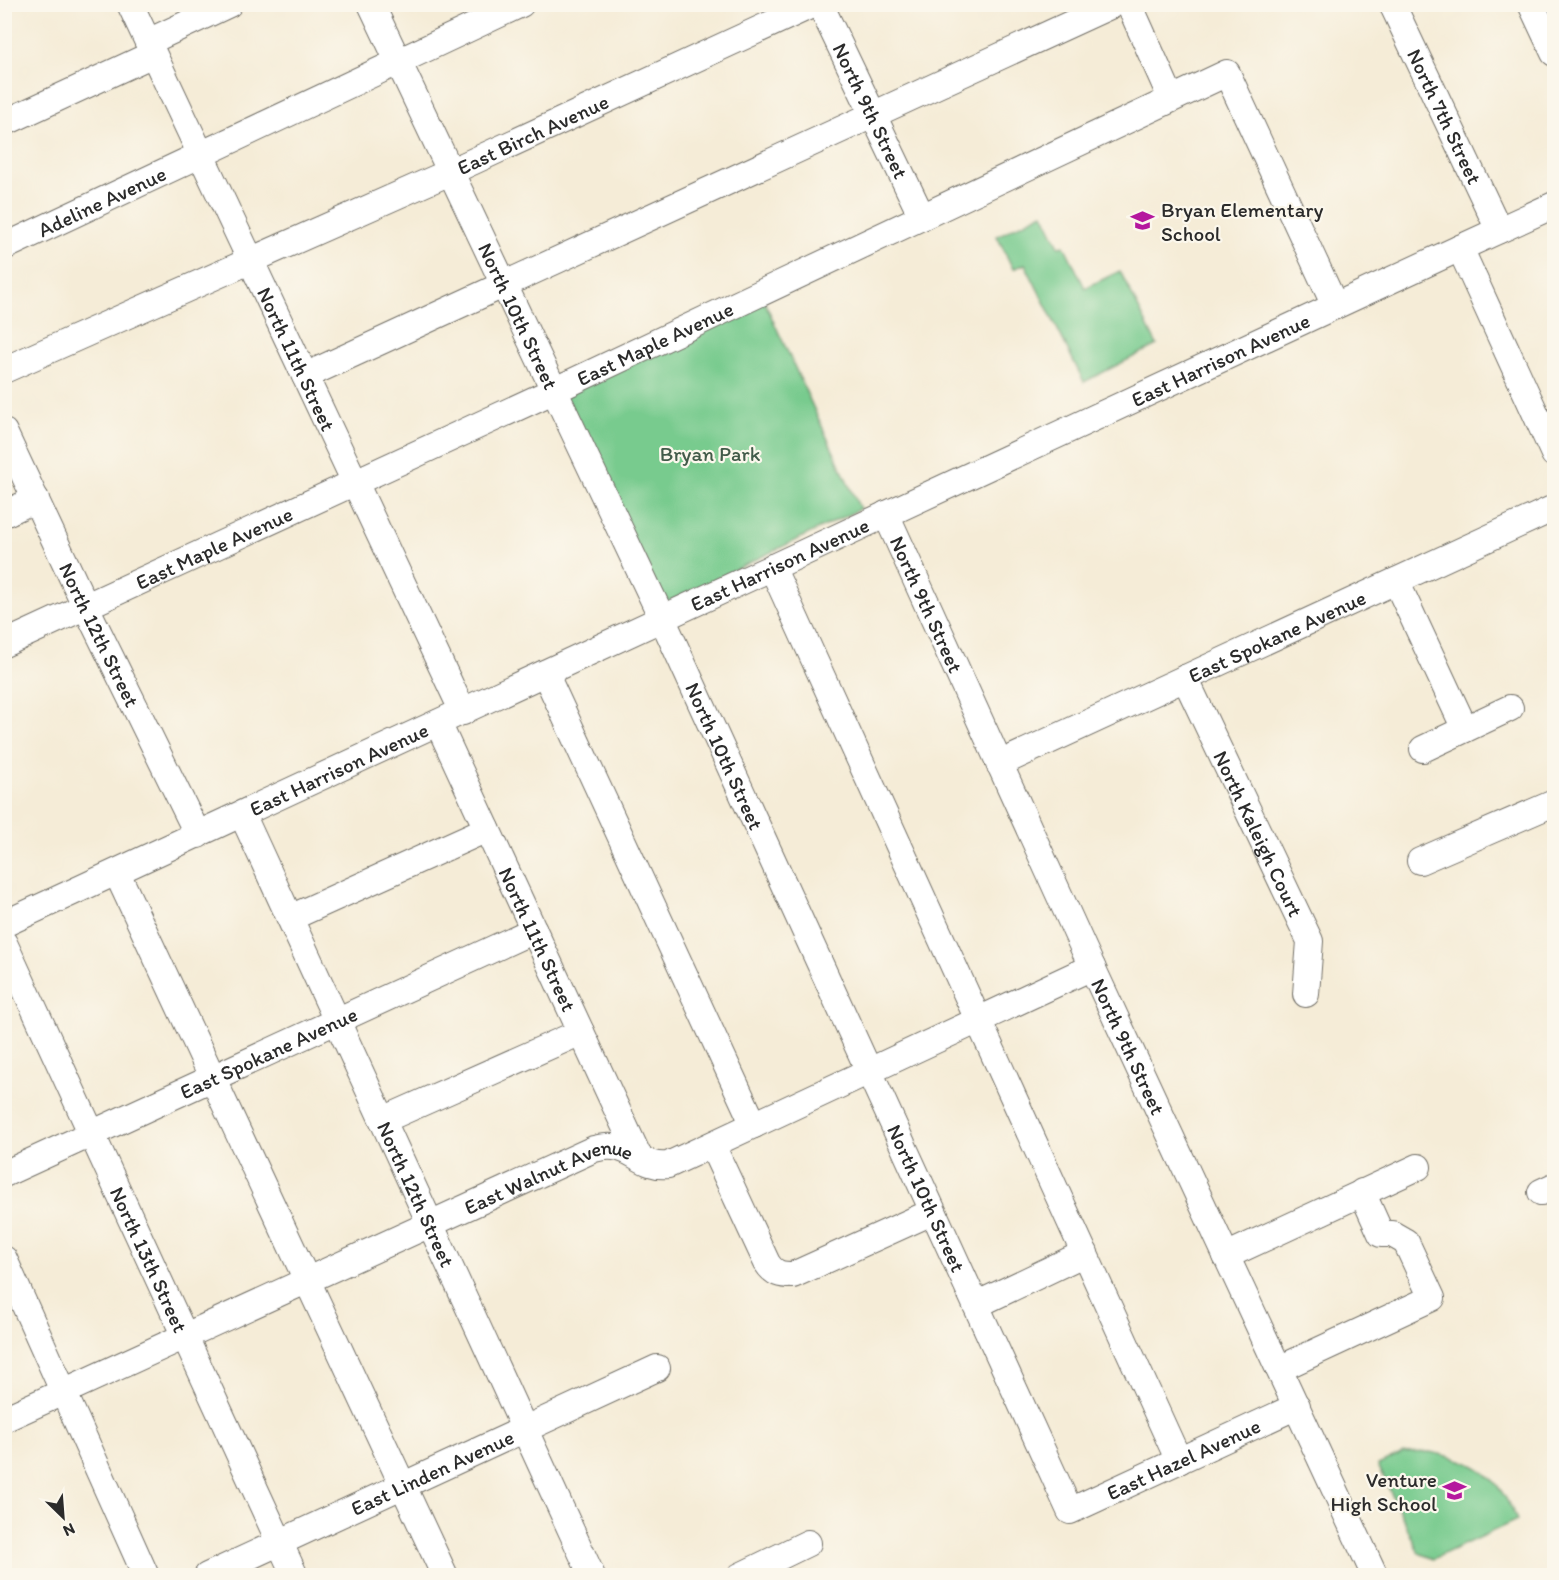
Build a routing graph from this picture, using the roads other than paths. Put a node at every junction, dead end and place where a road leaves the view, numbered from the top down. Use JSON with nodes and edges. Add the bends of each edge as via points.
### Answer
{"nodes":[{"id":1,"x":130,"y":4,"type":"edge"},
{"id":2,"x":229,"y":4,"type":"edge"},
{"id":3,"x":371,"y":4,"type":"edge"},
{"id":4,"x":521,"y":4,"type":"edge"},
{"id":5,"x":814,"y":4,"type":"edge"},
{"id":6,"x":820,"y":4,"type":"edge"},
{"id":7,"x":1114,"y":4,"type":"edge"},
{"id":8,"x":1128,"y":4,"type":"edge"},
{"id":9,"x":1531,"y":4,"type":"edge"},
{"id":10,"x":1401,"y":7,"type":"edge"},
{"id":11,"x":151,"y":48,"type":"junction"},
{"id":12,"x":1554,"y":53,"type":"edge"},
{"id":13,"x":399,"y":62,"type":"junction"},
{"id":14,"x":1171,"y":98,"type":"junction"},
{"id":15,"x":873,"y":115,"type":"junction"},
{"id":16,"x":4,"y":123,"type":"edge"},
{"id":17,"x":201,"y":156,"type":"junction"},
{"id":18,"x":450,"y":172,"type":"junction"},
{"id":19,"x":1554,"y":205,"type":"edge"},
{"id":20,"x":922,"y":218,"type":"junction"},
{"id":21,"x":1499,"y":230,"type":"junction"},
{"id":22,"x":4,"y":248,"type":"edge"},
{"id":23,"x":1460,"y":248,"type":"junction"},
{"id":24,"x":250,"y":260,"type":"junction"},
{"id":25,"x":503,"y":285,"type":"junction"},
{"id":26,"x":1335,"y":306,"type":"junction"},
{"id":27,"x":4,"y":370,"type":"edge"},
{"id":28,"x":304,"y":376,"type":"junction"},
{"id":29,"x":553,"y":391,"type":"junction"},
{"id":30,"x":4,"y":432,"type":"edge"},
{"id":31,"x":1554,"y":454,"type":"edge"},
{"id":32,"x":354,"y":482,"type":"junction"},
{"id":33,"x":36,"y":499,"type":"junction"},
{"id":34,"x":1554,"y":508,"type":"edge"},
{"id":35,"x":4,"y":514,"type":"edge"},
{"id":36,"x":886,"y":514,"type":"junction"},
{"id":37,"x":772,"y":567,"type":"junction"},
{"id":38,"x":1396,"y":581,"type":"junction"},
{"id":39,"x":86,"y":605,"type":"junction"},
{"id":40,"x":662,"y":618,"type":"junction"},
{"id":41,"x":4,"y":644,"type":"edge"},
{"id":42,"x":545,"y":673,"type":"junction"},
{"id":43,"x":1185,"y":678,"type":"junction"},
{"id":44,"x":1510,"y":708,"type":"dead end"},
{"id":45,"x":463,"y":712,"type":"junction"},
{"id":46,"x":438,"y":723,"type":"junction"},
{"id":47,"x":1465,"y":729,"type":"junction"},
{"id":48,"x":1423,"y":749,"type":"dead end"},
{"id":49,"x":999,"y":764,"type":"junction"},
{"id":50,"x":1554,"y":803,"type":"edge"},
{"id":51,"x":242,"y":814,"type":"junction"},
{"id":52,"x":487,"y":829,"type":"junction"},
{"id":53,"x":198,"y":835,"type":"junction"},
{"id":54,"x":1420,"y":861,"type":"dead end"},
{"id":55,"x":117,"y":873,"type":"junction"},
{"id":56,"x":290,"y":918,"type":"junction"},
{"id":57,"x":4,"y":924,"type":"edge"},
{"id":58,"x":534,"y":930,"type":"junction"},
{"id":59,"x":4,"y":943,"type":"edge"},
{"id":60,"x":1092,"y":967,"type":"junction"},
{"id":61,"x":1306,"y":994,"type":"dead end"},
{"id":62,"x":978,"y":1020,"type":"junction"},
{"id":63,"x":337,"y":1021,"type":"junction"},
{"id":64,"x":581,"y":1032,"type":"junction"},
{"id":65,"x":870,"y":1071,"type":"junction"},
{"id":66,"x":213,"y":1078,"type":"junction"},
{"id":67,"x":383,"y":1120,"type":"junction"},
{"id":68,"x":754,"y":1125,"type":"junction"},
{"id":69,"x":92,"y":1134,"type":"junction"},
{"id":70,"x":712,"y":1145,"type":"junction"},
{"id":71,"x":638,"y":1155,"type":"junction"},
{"id":72,"x":1418,"y":1167,"type":"dead end"},
{"id":73,"x":4,"y":1174,"type":"edge"},
{"id":74,"x":1362,"y":1192,"type":"junction"},
{"id":75,"x":932,"y":1212,"type":"junction"},
{"id":76,"x":431,"y":1225,"type":"junction"},
{"id":77,"x":1084,"y":1253,"type":"junction"},
{"id":78,"x":1227,"y":1256,"type":"junction"},
{"id":79,"x":4,"y":1259,"type":"edge"},
{"id":80,"x":306,"y":1281,"type":"junction"},
{"id":81,"x":976,"y":1305,"type":"junction"},
{"id":82,"x":185,"y":1336,"type":"junction"},
{"id":83,"x":657,"y":1368,"type":"dead end"},
{"id":84,"x":1279,"y":1369,"type":"junction"},
{"id":85,"x":64,"y":1392,"type":"junction"},
{"id":86,"x":1296,"y":1406,"type":"junction"},
{"id":87,"x":4,"y":1419,"type":"edge"},
{"id":88,"x":525,"y":1430,"type":"junction"},
{"id":89,"x":1179,"y":1461,"type":"junction"},
{"id":90,"x":403,"y":1485,"type":"junction"},
{"id":91,"x":1070,"y":1511,"type":"joint"},
{"id":92,"x":279,"y":1542,"type":"junction"},
{"id":93,"x":808,"y":1544,"type":"dead end"},
{"id":94,"x":146,"y":1575,"type":"edge"},
{"id":95,"x":207,"y":1575,"type":"edge"},
{"id":96,"x":295,"y":1575,"type":"edge"},
{"id":97,"x":445,"y":1575,"type":"edge"},
{"id":98,"x":592,"y":1575,"type":"edge"},
{"id":99,"x":740,"y":1575,"type":"edge"},
{"id":100,"x":1375,"y":1575,"type":"edge"}],
"edges":[{"from":1,"to":11,"type":"street","name":"North 11th Street"},
{"from":2,"to":11,"type":"street"},
{"from":3,"to":13,"type":"street","name":"North 10th Street"},
{"from":4,"to":13,"type":"street","name":"Adeline Avenue"},
{"from":5,"to":18,"type":"street","name":"East Birch Avenue"},
{"from":6,"to":15,"type":"street","name":"North 9th Street"},
{"from":7,"to":15,"type":"street"},
{"from":8,"to":14,"type":"street"},
{"from":9,"to":12,"type":"street"},
{"from":10,"to":21,"type":"street","name":"North 7th Street"},
{"from":11,"to":16,"type":"street"},
{"from":11,"to":17,"type":"street","name":"North 11th Street"},
{"from":13,"to":17,"type":"street","name":"Adeline Avenue"},
{"from":13,"to":18,"type":"street","name":"North 10th Street"},
{"from":14,"to":20,"type":"street","name":"East Maple Avenue"},
{"from":14,"to":26,"type":"street","name":"East Maple Avenue","via":[[1227,73]]},
{"from":15,"to":20,"type":"street","name":"North 9th Street"},
{"from":15,"to":25,"type":"street"},
{"from":17,"to":22,"type":"street","name":"Adeline Avenue"},
{"from":17,"to":24,"type":"street","name":"North 11th Street"},
{"from":18,"to":24,"type":"street","name":"East Birch Avenue"},
{"from":18,"to":25,"type":"street","name":"North 10th Street"},
{"from":19,"to":21,"type":"street","name":"East Harrison Avenue"},
{"from":20,"to":29,"type":"street","name":"East Maple Avenue"},
{"from":21,"to":23,"type":"street","name":"East Harrison Avenue"},
{"from":23,"to":26,"type":"street","name":"East Harrison Avenue"},
{"from":23,"to":31,"type":"street"},
{"from":24,"to":27,"type":"street","name":"East Birch Avenue"},
{"from":24,"to":28,"type":"street","name":"North 11th Street"},
{"from":25,"to":28,"type":"street"},
{"from":25,"to":29,"type":"street","name":"North 10th Street"},
{"from":26,"to":36,"type":"street","name":"East Harrison Avenue"},
{"from":28,"to":32,"type":"street","name":"North 11th Street"},
{"from":29,"to":32,"type":"street","name":"East Maple Avenue"},
{"from":29,"to":40,"type":"street","name":"North 10th Street"},
{"from":30,"to":33,"type":"street","name":"North 12th Street"},
{"from":32,"to":39,"type":"street","name":"East Maple Avenue"},
{"from":32,"to":45,"type":"street","name":"North 11th Street"},
{"from":33,"to":35,"type":"street"},
{"from":33,"to":39,"type":"street","name":"North 12th Street"},
{"from":34,"to":38,"type":"street","name":"East Spokane Avenue"},
{"from":36,"to":37,"type":"street","name":"East Harrison Avenue"},
{"from":36,"to":49,"type":"street","name":"North 9th Street"},
{"from":37,"to":40,"type":"street","name":"East Harrison Avenue"},
{"from":37,"to":62,"type":"street"},
{"from":38,"to":43,"type":"street","name":"East Spokane Avenue"},
{"from":38,"to":47,"type":"street"},
{"from":39,"to":41,"type":"street","name":"East Maple Avenue"},
{"from":39,"to":53,"type":"street","name":"North 12th Street"},
{"from":40,"to":42,"type":"street","name":"East Harrison Avenue"},
{"from":40,"to":65,"type":"street","name":"North 10th Street"},
{"from":42,"to":45,"type":"street","name":"East Harrison Avenue"},
{"from":42,"to":68,"type":"street"},
{"from":43,"to":49,"type":"street","name":"East Spokane Avenue"},
{"from":43,"to":61,"type":"street","name":"North Kaleigh Court","via":[[1310,941]]},
{"from":44,"to":47,"type":"street"},
{"from":45,"to":46,"type":"street","name":"East Harrison Avenue"},
{"from":46,"to":51,"type":"street","name":"East Harrison Avenue"},
{"from":46,"to":52,"type":"street","name":"North 11th Street"},
{"from":47,"to":48,"type":"street"},
{"from":49,"to":60,"type":"street","name":"North 9th Street"},
{"from":50,"to":54,"type":"street"},
{"from":51,"to":53,"type":"street","name":"East Harrison Avenue"},
{"from":51,"to":56,"type":"street","name":"North 12th Street"},
{"from":52,"to":56,"type":"street"},
{"from":52,"to":58,"type":"street","name":"North 11th Street"},
{"from":53,"to":55,"type":"street","name":"East Harrison Avenue"},
{"from":55,"to":57,"type":"street","name":"East Harrison Avenue"},
{"from":55,"to":66,"type":"street"},
{"from":56,"to":63,"type":"street","name":"North 12th Street"},
{"from":58,"to":63,"type":"street","name":"East Spokane Avenue"},
{"from":58,"to":64,"type":"street","name":"North 11th Street"},
{"from":59,"to":69,"type":"street","name":"North 13th Street"},
{"from":60,"to":62,"type":"street","name":"East Walnut Avenue"},
{"from":60,"to":78,"type":"street","name":"North 9th Street"},
{"from":62,"to":65,"type":"street","name":"East Walnut Avenue"},
{"from":62,"to":77,"type":"street"},
{"from":63,"to":66,"type":"street","name":"East Spokane Avenue"},
{"from":63,"to":67,"type":"street","name":"North 12th Street"},
{"from":64,"to":67,"type":"street"},
{"from":64,"to":71,"type":"street","name":"North 11th Street"},
{"from":65,"to":68,"type":"street","name":"East Walnut Avenue"},
{"from":65,"to":75,"type":"street","name":"North 10th Street"},
{"from":66,"to":69,"type":"street","name":"East Spokane Avenue"},
{"from":66,"to":80,"type":"street"},
{"from":67,"to":76,"type":"street","name":"North 12th Street"},
{"from":68,"to":70,"type":"street","name":"East Walnut Avenue"},
{"from":69,"to":73,"type":"street","name":"East Spokane Avenue"},
{"from":69,"to":82,"type":"street","name":"North 13th Street"},
{"from":70,"to":71,"type":"street","name":"East Walnut Avenue","via":[[668,1165],[651,1165]]},
{"from":70,"to":75,"type":"street","via":[[767,1263],[776,1273],[793,1275]]},
{"from":71,"to":76,"type":"street","name":"East Walnut Avenue","via":[[617,1146],[594,1149]]},
{"from":72,"to":74,"type":"street"},
{"from":74,"to":78,"type":"street"},
{"from":74,"to":84,"type":"street","via":[[1381,1233],[1406,1242],[1432,1298]]},
{"from":75,"to":81,"type":"street","name":"North 10th Street"},
{"from":76,"to":80,"type":"street","name":"East Walnut Avenue"},
{"from":76,"to":88,"type":"street","name":"North 12th Street"},
{"from":77,"to":81,"type":"street"},
{"from":77,"to":89,"type":"street"},
{"from":78,"to":84,"type":"street","name":"North 9th Street"},
{"from":79,"to":85,"type":"street"},
{"from":80,"to":82,"type":"street","name":"East Walnut Avenue"},
{"from":80,"to":90,"type":"street"},
{"from":81,"to":91,"type":"street","name":"North 10th Street"},
{"from":82,"to":85,"type":"street","name":"East Walnut Avenue"},
{"from":82,"to":92,"type":"street","name":"North 13th Street"},
{"from":83,"to":88,"type":"street","name":"East Linden Avenue"},
{"from":84,"to":86,"type":"street","name":"North 9th Street"},
{"from":85,"to":87,"type":"street","name":"East Walnut Avenue"},
{"from":85,"to":94,"type":"street"},
{"from":86,"to":89,"type":"street","name":"East Hazel Avenue"},
{"from":86,"to":100,"type":"street","name":"North 9th Street"},
{"from":88,"to":90,"type":"street","name":"East Linden Avenue"},
{"from":88,"to":98,"type":"street","name":"North 12th Street"},
{"from":89,"to":91,"type":"street","name":"East Hazel Avenue"},
{"from":90,"to":92,"type":"street","name":"East Linden Avenue"},
{"from":90,"to":97,"type":"street"},
{"from":92,"to":95,"type":"street","name":"East Linden Avenue"},
{"from":92,"to":96,"type":"street","name":"North 13th Street"},
{"from":93,"to":99,"type":"street"}]}
